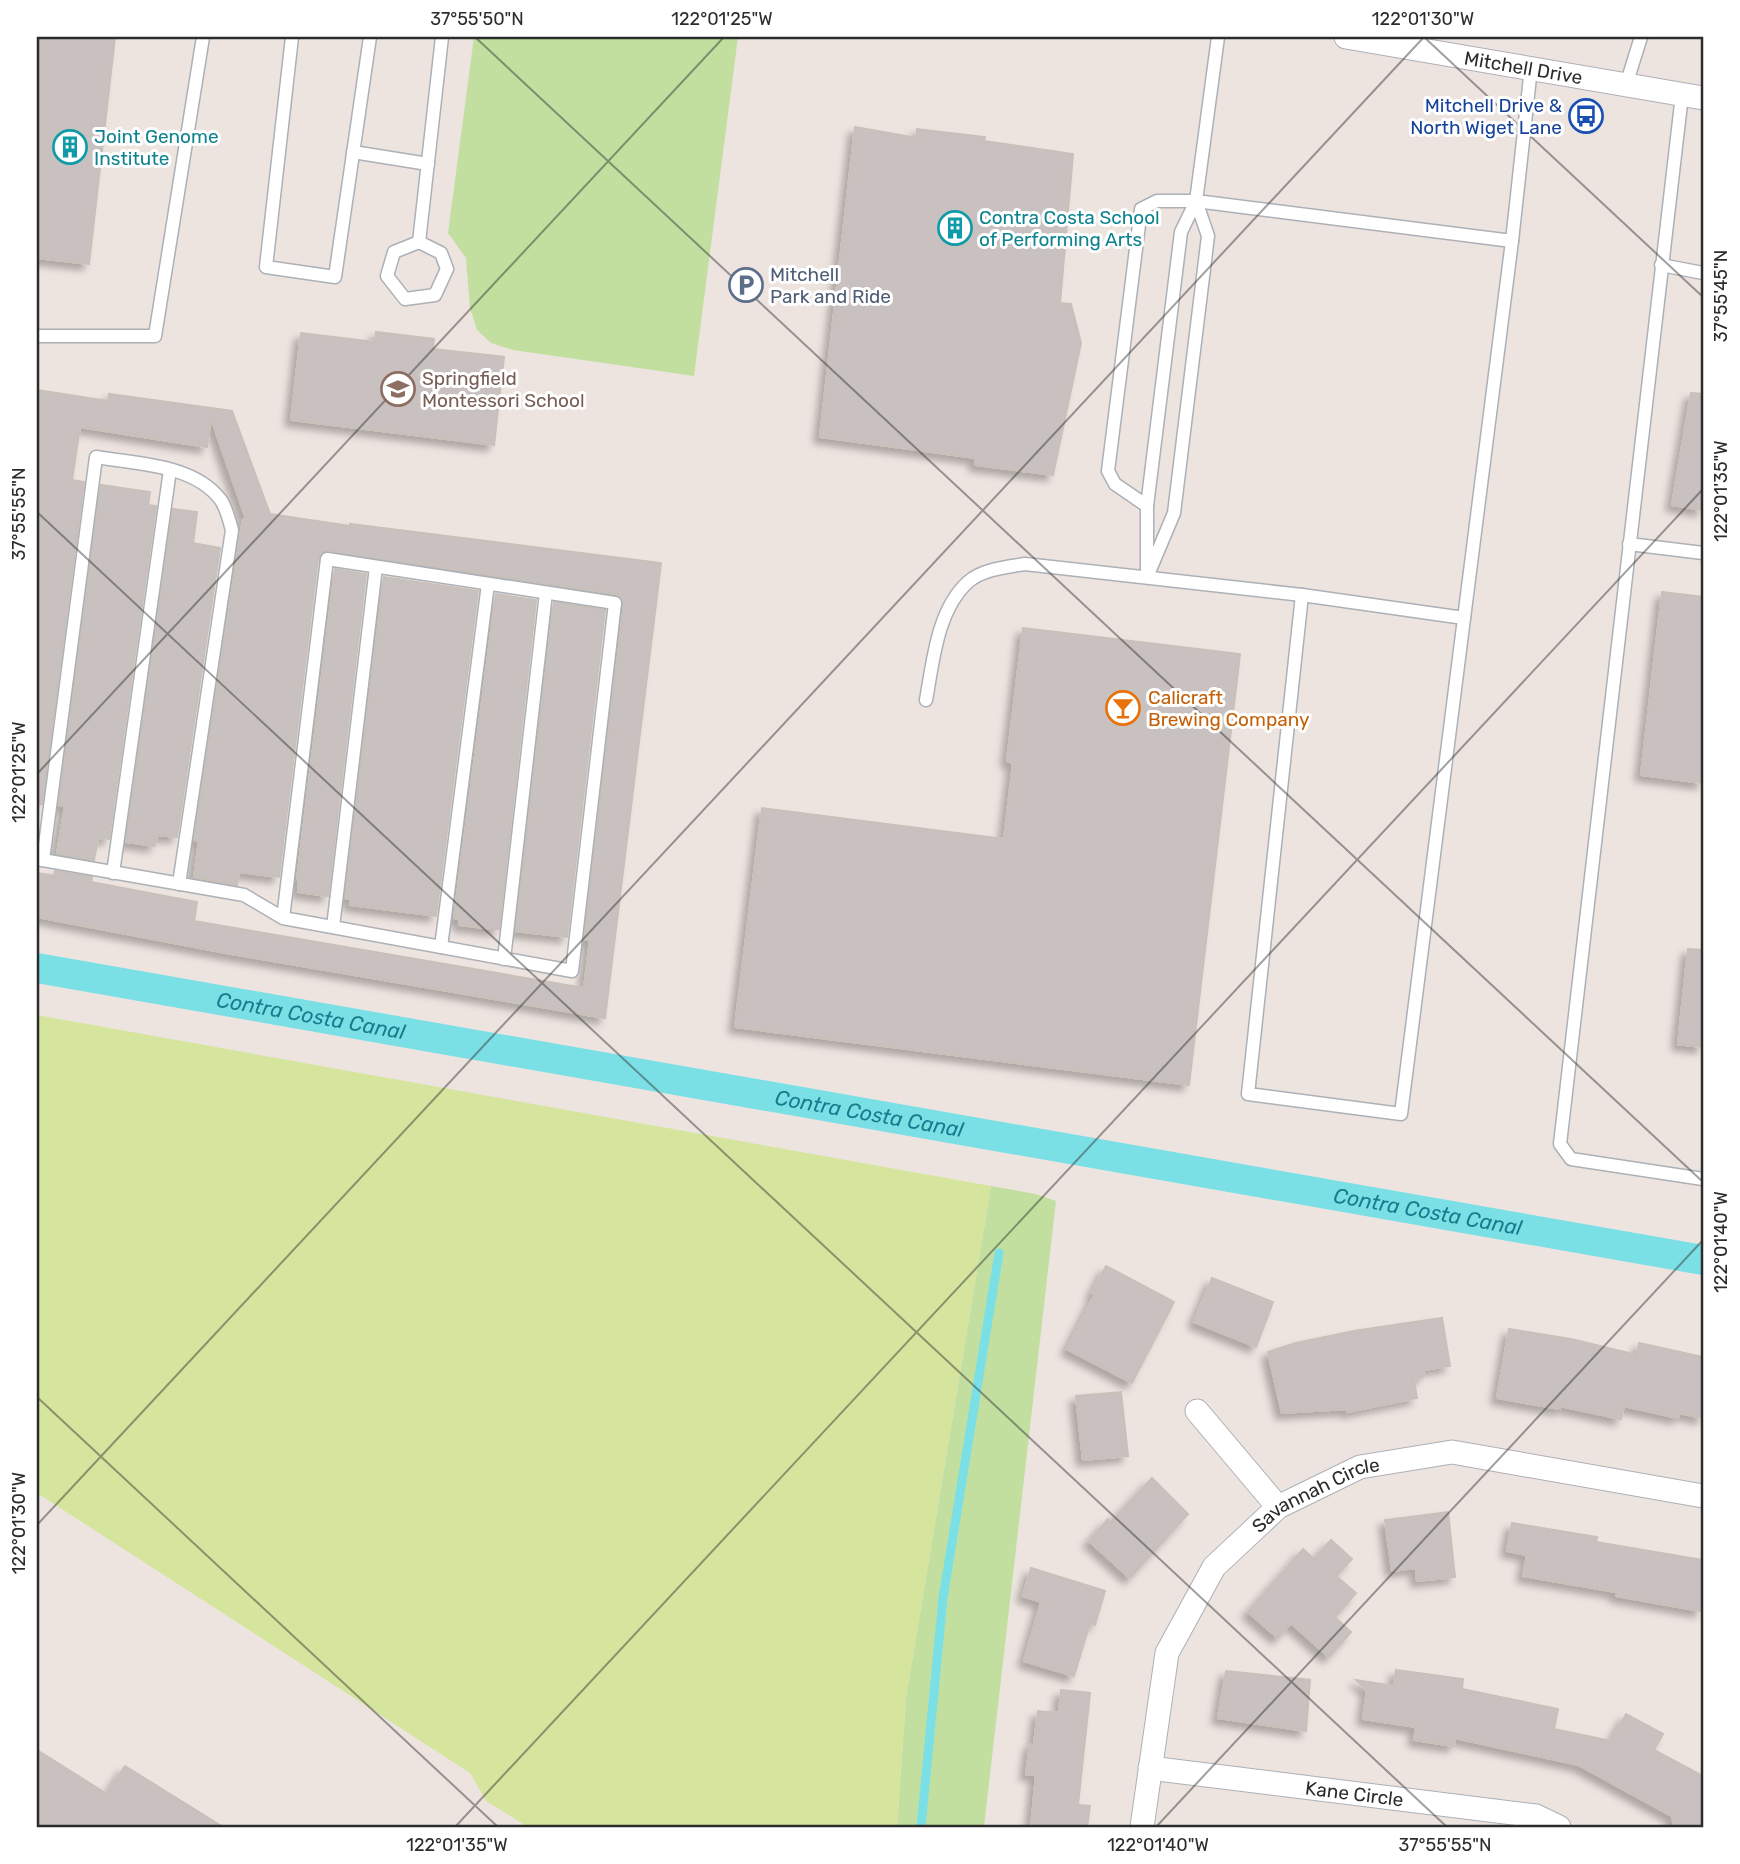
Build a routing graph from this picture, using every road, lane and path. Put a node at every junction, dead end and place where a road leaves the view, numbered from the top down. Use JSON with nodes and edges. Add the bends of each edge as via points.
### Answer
{"nodes":[{"id":1,"x":204,"y":37,"type":"edge"},
{"id":2,"x":292,"y":37,"type":"edge"},
{"id":3,"x":370,"y":37,"type":"edge"},
{"id":4,"x":442,"y":37,"type":"edge"},
{"id":5,"x":1218,"y":37,"type":"edge"},
{"id":6,"x":1346,"y":37,"type":"edge"},
{"id":7,"x":1642,"y":37,"type":"edge"},
{"id":8,"x":1531,"y":68,"type":"junction"},
{"id":9,"x":1626,"y":85,"type":"junction"},
{"id":10,"x":1693,"y":96,"type":"edge"},
{"id":11,"x":353,"y":152,"type":"junction"},
{"id":12,"x":428,"y":164,"type":"junction"},
{"id":13,"x":1196,"y":201,"type":"junction"},
{"id":14,"x":1512,"y":241,"type":"junction"},
{"id":15,"x":419,"y":242,"type":"junction"},
{"id":16,"x":1661,"y":265,"type":"junction"},
{"id":17,"x":1703,"y":273,"type":"edge"},
{"id":18,"x":37,"y":336,"type":"edge"},
{"id":19,"x":170,"y":470,"type":"junction"},
{"id":20,"x":1147,"y":506,"type":"junction"},
{"id":21,"x":1629,"y":544,"type":"junction"},
{"id":22,"x":1703,"y":553,"type":"edge"},
{"id":23,"x":376,"y":567,"type":"junction"},
{"id":24,"x":1147,"y":577,"type":"junction"},
{"id":25,"x":488,"y":584,"type":"junction"},
{"id":26,"x":546,"y":593,"type":"junction"},
{"id":27,"x":1302,"y":595,"type":"junction"},
{"id":28,"x":1464,"y":618,"type":"junction"},
{"id":29,"x":926,"y":700,"type":"dead end"},
{"id":30,"x":40,"y":860,"type":"edge"},
{"id":31,"x":113,"y":873,"type":"junction"},
{"id":32,"x":178,"y":884,"type":"junction"},
{"id":33,"x":284,"y":918,"type":"junction"},
{"id":34,"x":333,"y":927,"type":"junction"},
{"id":35,"x":441,"y":947,"type":"junction"},
{"id":36,"x":503,"y":959,"type":"junction"},
{"id":37,"x":1703,"y":1179,"type":"edge"},
{"id":38,"x":1197,"y":1411,"type":"dead end"},
{"id":39,"x":1703,"y":1496,"type":"edge"},
{"id":40,"x":1278,"y":1507,"type":"junction"},
{"id":41,"x":1150,"y":1768,"type":"junction"},
{"id":42,"x":1142,"y":1827,"type":"edge"},
{"id":43,"x":1559,"y":1827,"type":"edge"}],
"edges":[{"from":1,"to":18,"type":"lane","via":[[155,336]]},
{"from":2,"to":11,"type":"lane","via":[[265,267],[335,277]]},
{"from":3,"to":11,"type":"lane"},
{"from":4,"to":12,"type":"lane"},
{"from":5,"to":13,"type":"lane"},
{"from":6,"to":8,"type":"street","name":"Mitchell Drive"},
{"from":7,"to":9,"type":"lane"},
{"from":8,"to":9,"type":"street","name":"Mitchell Drive"},
{"from":8,"to":14,"type":"lane"},
{"from":9,"to":10,"type":"street","name":"Mitchell Drive"},
{"from":10,"to":16,"type":"lane"},
{"from":11,"to":12,"type":"lane"},
{"from":12,"to":15,"type":"lane"},
{"from":13,"to":14,"type":"lane"},
{"from":13,"to":20,"type":"lane","via":[[1181,232]]},
{"from":13,"to":20,"type":"lane","via":[[1157,201],[1141,209],[1108,471],[1115,484]]},
{"from":13,"to":24,"type":"lane","via":[[1208,236],[1174,513]]},
{"from":14,"to":28,"type":"lane"},
{"from":15,"to":15,"type":"lane","via":[[394,252],[387,276],[405,299],[435,295],[447,269],[441,253]]},
{"from":16,"to":17,"type":"lane"},
{"from":16,"to":21,"type":"lane"},
{"from":19,"to":30,"type":"lane","via":[[96,457]]},
{"from":19,"to":31,"type":"lane"},
{"from":19,"to":32,"type":"lane","via":[[198,481],[221,499],[232,530]]},
{"from":20,"to":24,"type":"lane"},
{"from":21,"to":22,"type":"lane"},
{"from":21,"to":37,"type":"lane","via":[[1560,1144],[1571,1159]]},
{"from":23,"to":25,"type":"lane"},
{"from":23,"to":33,"type":"lane","via":[[327,559]]},
{"from":23,"to":34,"type":"lane"},
{"from":24,"to":27,"type":"lane"},
{"from":24,"to":29,"type":"lane","via":[[1026,564],[994,569],[969,582],[937,636]]},
{"from":25,"to":26,"type":"lane"},
{"from":25,"to":35,"type":"lane"},
{"from":26,"to":36,"type":"lane"},
{"from":26,"to":36,"type":"lane","via":[[615,603],[572,971]]},
{"from":27,"to":28,"type":"lane"},
{"from":27,"to":28,"type":"lane","via":[[1248,1094],[1401,1114]]},
{"from":30,"to":31,"type":"lane"},
{"from":31,"to":32,"type":"lane"},
{"from":32,"to":33,"type":"lane","via":[[244,895]]},
{"from":33,"to":34,"type":"lane"},
{"from":34,"to":35,"type":"lane"},
{"from":35,"to":36,"type":"lane"},
{"from":38,"to":40,"type":"street"},
{"from":39,"to":40,"type":"street","name":"Savannah Circle","via":[[1452,1452],[1360,1467]]},
{"from":40,"to":41,"type":"street","name":"Savannah Circle","via":[[1214,1567],[1167,1653]]},
{"from":41,"to":42,"type":"street","name":"Savannah Circle"},
{"from":41,"to":43,"type":"street","name":"Kane Circle","via":[[1536,1816]]}]}
